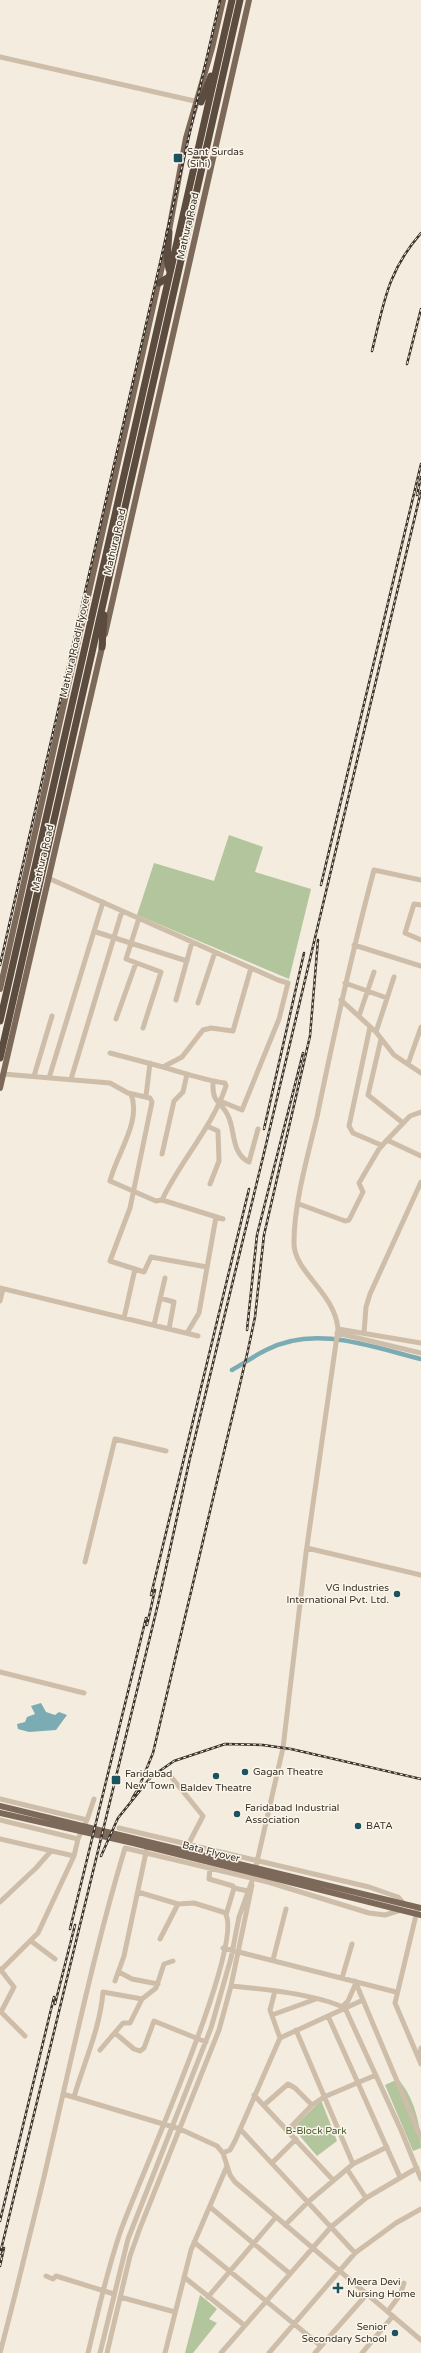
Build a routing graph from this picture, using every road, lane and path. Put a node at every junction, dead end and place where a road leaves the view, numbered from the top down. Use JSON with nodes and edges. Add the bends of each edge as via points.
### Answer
{"nodes":[{"id":1,"x":223,"y":0,"type":"edge"},
{"id":2,"x":232,"y":0,"type":"edge"},
{"id":3,"x":240,"y":0,"type":"edge"},
{"id":4,"x":249,"y":0,"type":"edge"},
{"id":5,"x":0,"y":57,"type":"edge"},
{"id":6,"x":201,"y":103,"type":"junction"},
{"id":7,"x":169,"y":232,"type":"junction"},
{"id":8,"x":169,"y":275,"type":"junction"},
{"id":9,"x":159,"y":283,"type":"junction"},
{"id":10,"x":104,"y":599,"type":"junction"},
{"id":11,"x":102,"y":647,"type":"junction"},
{"id":12,"x":48,"y":878,"type":"junction"},
{"id":13,"x":421,"y":880,"type":"edge"},
{"id":14,"x":103,"y":902,"type":"junction"},
{"id":15,"x":421,"y":905,"type":"edge"},
{"id":16,"x":122,"y":911,"type":"junction"},
{"id":17,"x":139,"y":918,"type":"junction"},
{"id":18,"x":96,"y":932,"type":"junction"},
{"id":19,"x":114,"y":937,"type":"junction"},
{"id":20,"x":421,"y":940,"type":"edge"},
{"id":21,"x":132,"y":942,"type":"junction"},
{"id":22,"x":192,"y":942,"type":"junction"},
{"id":23,"x":354,"y":945,"type":"junction"},
{"id":24,"x":215,"y":952,"type":"junction"},
{"id":25,"x":187,"y":961,"type":"junction"},
{"id":26,"x":136,"y":963,"type":"junction"},
{"id":27,"x":421,"y":966,"type":"edge"},
{"id":28,"x":251,"y":968,"type":"junction"},
{"id":29,"x":374,"y":972,"type":"dead end"},
{"id":30,"x":394,"y":977,"type":"dead end"},
{"id":31,"x":345,"y":983,"type":"junction"},
{"id":32,"x":0,"y":989,"type":"edge"},
{"id":33,"x":368,"y":990,"type":"junction"},
{"id":34,"x":387,"y":998,"type":"junction"},
{"id":35,"x":176,"y":1000,"type":"dead end"},
{"id":36,"x":341,"y":1000,"type":"junction"},
{"id":37,"x":198,"y":1003,"type":"dead end"},
{"id":38,"x":52,"y":1016,"type":"dead end"},
{"id":39,"x":359,"y":1016,"type":"junction"},
{"id":40,"x":116,"y":1019,"type":"dead end"},
{"id":41,"x":0,"y":1020,"type":"edge"},
{"id":42,"x":370,"y":1027,"type":"junction"},
{"id":43,"x":421,"y":1027,"type":"edge"},
{"id":44,"x":143,"y":1028,"type":"dead end"},
{"id":45,"x":376,"y":1032,"type":"junction"},
{"id":46,"x":381,"y":1039,"type":"junction"},
{"id":47,"x":110,"y":1053,"type":"dead end"},
{"id":48,"x":0,"y":1058,"type":"edge"},
{"id":49,"x":150,"y":1063,"type":"junction"},
{"id":50,"x":408,"y":1064,"type":"junction"},
{"id":51,"x":163,"y":1067,"type":"junction"},
{"id":52,"x":421,"y":1073,"type":"edge"},
{"id":53,"x":3,"y":1074,"type":"junction"},
{"id":54,"x":187,"y":1074,"type":"junction"},
{"id":55,"x":34,"y":1076,"type":"junction"},
{"id":56,"x":50,"y":1078,"type":"junction"},
{"id":57,"x":71,"y":1079,"type":"junction"},
{"id":58,"x":213,"y":1083,"type":"junction"},
{"id":59,"x":0,"y":1088,"type":"edge"},
{"id":60,"x":131,"y":1094,"type":"junction"},
{"id":61,"x":146,"y":1096,"type":"junction"},
{"id":62,"x":219,"y":1103,"type":"junction"},
{"id":63,"x":421,"y":1112,"type":"edge"},
{"id":64,"x":404,"y":1123,"type":"junction"},
{"id":65,"x":207,"y":1126,"type":"junction"},
{"id":66,"x":258,"y":1129,"type":"dead end"},
{"id":67,"x":387,"y":1140,"type":"junction"},
{"id":68,"x":381,"y":1145,"type":"junction"},
{"id":69,"x":162,"y":1154,"type":"dead end"},
{"id":70,"x":421,"y":1156,"type":"edge"},
{"id":71,"x":421,"y":1182,"type":"edge"},
{"id":72,"x":210,"y":1184,"type":"dead end"},
{"id":73,"x":132,"y":1192,"type":"junction"},
{"id":74,"x":162,"y":1200,"type":"junction"},
{"id":75,"x":299,"y":1204,"type":"junction"},
{"id":76,"x":216,"y":1217,"type":"junction"},
{"id":77,"x":223,"y":1219,"type":"dead end"},
{"id":78,"x":207,"y":1267,"type":"junction"},
{"id":79,"x":135,"y":1269,"type":"junction"},
{"id":80,"x":165,"y":1278,"type":"dead end"},
{"id":81,"x":1,"y":1288,"type":"edge"},
{"id":82,"x":160,"y":1298,"type":"junction"},
{"id":83,"x":0,"y":1301,"type":"edge"},
{"id":84,"x":124,"y":1318,"type":"junction"},
{"id":85,"x":154,"y":1325,"type":"junction"},
{"id":86,"x":169,"y":1329,"type":"junction"},
{"id":87,"x":337,"y":1332,"type":"junction"},
{"id":88,"x":187,"y":1333,"type":"junction"},
{"id":89,"x":364,"y":1333,"type":"junction"},
{"id":90,"x":198,"y":1336,"type":"dead end"},
{"id":91,"x":421,"y":1343,"type":"edge"},
{"id":92,"x":421,"y":1353,"type":"edge"},
{"id":93,"x":166,"y":1451,"type":"dead end"},
{"id":94,"x":307,"y":1548,"type":"junction"},
{"id":95,"x":85,"y":1562,"type":"dead end"},
{"id":96,"x":421,"y":1575,"type":"edge"},
{"id":97,"x":0,"y":1672,"type":"edge"},
{"id":98,"x":84,"y":1693,"type":"dead end"},
{"id":99,"x":172,"y":1778,"type":"dead end"},
{"id":100,"x":0,"y":1799,"type":"edge"},
{"id":101,"x":94,"y":1799,"type":"dead end"},
{"id":102,"x":0,"y":1806,"type":"edge"},
{"id":103,"x":0,"y":1813,"type":"edge"},
{"id":104,"x":0,"y":1820,"type":"edge"},
{"id":105,"x":87,"y":1820,"type":"junction"},
{"id":106,"x":119,"y":1828,"type":"dead end"},
{"id":107,"x":149,"y":1836,"type":"junction"},
{"id":108,"x":0,"y":1839,"type":"edge"},
{"id":109,"x":78,"y":1839,"type":"junction"},
{"id":110,"x":188,"y":1845,"type":"junction"},
{"id":111,"x":51,"y":1851,"type":"junction"},
{"id":112,"x":146,"y":1853,"type":"junction"},
{"id":113,"x":74,"y":1856,"type":"junction"},
{"id":114,"x":257,"y":1861,"type":"junction"},
{"id":115,"x":210,"y":1868,"type":"junction"},
{"id":116,"x":253,"y":1878,"type":"junction"},
{"id":117,"x":234,"y":1888,"type":"junction"},
{"id":118,"x":248,"y":1891,"type":"junction"},
{"id":119,"x":138,"y":1892,"type":"junction"},
{"id":120,"x":371,"y":1900,"type":"junction"},
{"id":121,"x":0,"y":1902,"type":"edge"},
{"id":122,"x":178,"y":1904,"type":"junction"},
{"id":123,"x":403,"y":1907,"type":"junction"},
{"id":124,"x":286,"y":1909,"type":"dead end"},
{"id":125,"x":419,"y":1911,"type":"edge"},
{"id":126,"x":226,"y":1913,"type":"junction"},
{"id":127,"x":160,"y":1939,"type":"dead end"},
{"id":128,"x":31,"y":1941,"type":"junction"},
{"id":129,"x":352,"y":1944,"type":"dead end"},
{"id":130,"x":224,"y":1948,"type":"junction"},
{"id":131,"x":232,"y":1950,"type":"junction"},
{"id":132,"x":239,"y":1952,"type":"junction"},
{"id":133,"x":55,"y":1959,"type":"dead end"},
{"id":134,"x":273,"y":1960,"type":"junction"},
{"id":135,"x":174,"y":1961,"type":"dead end"},
{"id":136,"x":0,"y":1970,"type":"edge"},
{"id":137,"x":119,"y":1972,"type":"junction"},
{"id":138,"x":342,"y":1978,"type":"junction"},
{"id":139,"x":115,"y":1982,"type":"dead end"},
{"id":140,"x":355,"y":1982,"type":"junction"},
{"id":141,"x":158,"y":1984,"type":"junction"},
{"id":142,"x":231,"y":1986,"type":"junction"},
{"id":143,"x":275,"y":1991,"type":"junction"},
{"id":144,"x":396,"y":1992,"type":"junction"},
{"id":145,"x":142,"y":1999,"type":"junction"},
{"id":146,"x":317,"y":1999,"type":"junction"},
{"id":147,"x":363,"y":2000,"type":"junction"},
{"id":148,"x":344,"y":2007,"type":"junction"},
{"id":149,"x":272,"y":2014,"type":"junction"},
{"id":150,"x":328,"y":2016,"type":"junction"},
{"id":151,"x":296,"y":2030,"type":"junction"},
{"id":152,"x":115,"y":2034,"type":"junction"},
{"id":153,"x":25,"y":2036,"type":"dead end"},
{"id":154,"x":280,"y":2038,"type":"junction"},
{"id":155,"x":198,"y":2039,"type":"junction"},
{"id":156,"x":206,"y":2042,"type":"junction"},
{"id":157,"x":421,"y":2048,"type":"edge"},
{"id":158,"x":100,"y":2050,"type":"dead end"},
{"id":159,"x":419,"y":2058,"type":"junction"},
{"id":160,"x":421,"y":2064,"type":"edge"},
{"id":161,"x":376,"y":2075,"type":"junction"},
{"id":162,"x":358,"y":2083,"type":"junction"},
{"id":163,"x":63,"y":2094,"type":"junction"},
{"id":164,"x":254,"y":2095,"type":"junction"},
{"id":165,"x":324,"y":2097,"type":"junction"},
{"id":166,"x":74,"y":2098,"type":"junction"},
{"id":167,"x":264,"y":2105,"type":"junction"},
{"id":168,"x":312,"y":2105,"type":"junction"},
{"id":169,"x":164,"y":2124,"type":"junction"},
{"id":170,"x":173,"y":2127,"type":"junction"},
{"id":171,"x":240,"y":2128,"type":"junction"},
{"id":172,"x":180,"y":2129,"type":"junction"},
{"id":173,"x":288,"y":2130,"type":"junction"},
{"id":174,"x":421,"y":2138,"type":"edge"},
{"id":175,"x":296,"y":2139,"type":"junction"},
{"id":176,"x":387,"y":2147,"type":"junction"},
{"id":177,"x":223,"y":2153,"type":"junction"},
{"id":178,"x":272,"y":2163,"type":"junction"},
{"id":179,"x":353,"y":2164,"type":"junction"},
{"id":180,"x":227,"y":2166,"type":"junction"},
{"id":181,"x":417,"y":2168,"type":"junction"},
{"id":182,"x":347,"y":2169,"type":"junction"},
{"id":183,"x":400,"y":2177,"type":"junction"},
{"id":184,"x":421,"y":2178,"type":"edge"},
{"id":185,"x":333,"y":2180,"type":"junction"},
{"id":186,"x":366,"y":2198,"type":"junction"},
{"id":187,"x":308,"y":2202,"type":"junction"},
{"id":188,"x":210,"y":2207,"type":"junction"},
{"id":189,"x":421,"y":2209,"type":"edge"},
{"id":190,"x":276,"y":2217,"type":"junction"},
{"id":191,"x":285,"y":2224,"type":"junction"},
{"id":192,"x":331,"y":2227,"type":"junction"},
{"id":193,"x":194,"y":2242,"type":"junction"},
{"id":194,"x":254,"y":2244,"type":"junction"},
{"id":195,"x":312,"y":2247,"type":"junction"},
{"id":196,"x":355,"y":2253,"type":"junction"},
{"id":197,"x":112,"y":2259,"type":"junction"},
{"id":198,"x":122,"y":2261,"type":"junction"},
{"id":199,"x":339,"y":2270,"type":"junction"},
{"id":200,"x":230,"y":2271,"type":"junction"},
{"id":201,"x":289,"y":2273,"type":"junction"},
{"id":202,"x":46,"y":2276,"type":"dead end"},
{"id":203,"x":184,"y":2277,"type":"junction"},
{"id":204,"x":404,"y":2283,"type":"dead end"},
{"id":205,"x":103,"y":2291,"type":"junction"},
{"id":206,"x":114,"y":2294,"type":"junction"},
{"id":207,"x":368,"y":2294,"type":"junction"},
{"id":208,"x":120,"y":2297,"type":"junction"},
{"id":209,"x":208,"y":2297,"type":"junction"},
{"id":210,"x":266,"y":2301,"type":"junction"},
{"id":211,"x":388,"y":2311,"type":"junction"},
{"id":212,"x":175,"y":2312,"type":"junction"},
{"id":213,"x":393,"y":2316,"type":"junction"},
{"id":214,"x":294,"y":2324,"type":"junction"},
{"id":215,"x":244,"y":2325,"type":"junction"},
{"id":216,"x":421,"y":2340,"type":"edge"},
{"id":217,"x":321,"y":2346,"type":"junction"},
{"id":218,"x":0,"y":2353,"type":"edge"},
{"id":219,"x":88,"y":2353,"type":"edge"},
{"id":220,"x":100,"y":2353,"type":"edge"},
{"id":221,"x":107,"y":2353,"type":"edge"},
{"id":222,"x":165,"y":2353,"type":"edge"},
{"id":223,"x":220,"y":2353,"type":"edge"},
{"id":224,"x":269,"y":2353,"type":"edge"},
{"id":225,"x":315,"y":2353,"type":"edge"},
{"id":226,"x":362,"y":2353,"type":"edge"}],
"edges":[{"from":1,"to":6,"type":"main road","name":"Mathura Road"},
{"from":2,"to":6,"type":"highway","via":[[220,52]]},
{"from":3,"to":10,"type":"highway","name":"Mathura Road"},
{"from":4,"to":11,"type":"main road","name":"Mathura Road"},
{"from":5,"to":6,"type":"street"},
{"from":6,"to":7,"type":"main road","name":"Mathura Road"},
{"from":6,"to":8,"type":"highway","name":"Mathura Road"},
{"from":7,"to":8,"type":"highway"},
{"from":7,"to":9,"type":"main road","name":"Mathura Road"},
{"from":8,"to":9,"type":"highway"},
{"from":8,"to":41,"type":"highway","name":"Mathura Road Flyover"},
{"from":9,"to":32,"type":"main road","name":"Mathura Road"},
{"from":10,"to":11,"type":"highway"},
{"from":10,"to":48,"type":"highway","name":"Mathura Road Flyover"},
{"from":11,"to":12,"type":"main road","name":"Mathura Road"},
{"from":12,"to":14,"type":"street"},
{"from":12,"to":53,"type":"main road","name":"Mathura Road"},
{"from":13,"to":23,"type":"street","via":[[374,870]]},
{"from":14,"to":16,"type":"street"},
{"from":14,"to":18,"type":"street"},
{"from":15,"to":20,"type":"street","via":[[414,904],[405,933]]},
{"from":16,"to":17,"type":"street"},
{"from":16,"to":19,"type":"street"},
{"from":17,"to":21,"type":"street"},
{"from":17,"to":22,"type":"street"},
{"from":18,"to":19,"type":"street"},
{"from":18,"to":56,"type":"street","via":[[76,986]]},
{"from":19,"to":21,"type":"street"},
{"from":19,"to":57,"type":"street"},
{"from":21,"to":25,"type":"street"},
{"from":21,"to":26,"type":"street","via":[[126,959]]},
{"from":22,"to":24,"type":"street"},
{"from":22,"to":25,"type":"street"},
{"from":23,"to":27,"type":"street"},
{"from":23,"to":31,"type":"street"},
{"from":24,"to":28,"type":"street"},
{"from":24,"to":37,"type":"street"},
{"from":25,"to":35,"type":"street"},
{"from":26,"to":40,"type":"street"},
{"from":26,"to":44,"type":"street","via":[[161,972]]},
{"from":28,"to":51,"type":"street","via":[[234,1030],[203,1030],[182,1057]]},
{"from":28,"to":62,"type":"street","via":[[288,983],[279,1019],[242,1110]]},
{"from":29,"to":33,"type":"street"},
{"from":30,"to":34,"type":"street"},
{"from":31,"to":33,"type":"street"},
{"from":31,"to":36,"type":"street"},
{"from":33,"to":34,"type":"street"},
{"from":33,"to":39,"type":"street"},
{"from":34,"to":45,"type":"street"},
{"from":36,"to":39,"type":"street"},
{"from":36,"to":75,"type":"street"},
{"from":38,"to":55,"type":"street"},
{"from":39,"to":42,"type":"street"},
{"from":42,"to":45,"type":"street"},
{"from":42,"to":68,"type":"street","via":[[349,1126],[353,1133]]},
{"from":43,"to":50,"type":"street"},
{"from":45,"to":46,"type":"street"},
{"from":46,"to":50,"type":"street","via":[[394,1055]]},
{"from":46,"to":64,"type":"street","via":[[368,1095]]},
{"from":47,"to":49,"type":"street"},
{"from":49,"to":51,"type":"street"},
{"from":49,"to":61,"type":"street"},
{"from":50,"to":52,"type":"street"},
{"from":51,"to":54,"type":"street"},
{"from":53,"to":55,"type":"street"},
{"from":53,"to":59,"type":"main road","name":"Mathura Road"},
{"from":54,"to":58,"type":"street"},
{"from":54,"to":69,"type":"street","via":[[183,1092],[174,1101]]},
{"from":55,"to":56,"type":"street"},
{"from":56,"to":57,"type":"street"},
{"from":57,"to":60,"type":"street","via":[[110,1083]]},
{"from":58,"to":62,"type":"street","via":[[213,1095]]},
{"from":58,"to":62,"type":"street","via":[[226,1085]]},
{"from":60,"to":61,"type":"street"},
{"from":60,"to":73,"type":"street","via":[[134,1105],[128,1134],[110,1181]]},
{"from":61,"to":73,"type":"street","via":[[152,1102],[140,1167]]},
{"from":62,"to":65,"type":"street"},
{"from":62,"to":66,"type":"street","via":[[229,1118],[238,1152],[249,1162]]},
{"from":63,"to":64,"type":"street","via":[[412,1115]]},
{"from":64,"to":67,"type":"street"},
{"from":65,"to":72,"type":"street","via":[[218,1131],[219,1154]]},
{"from":65,"to":74,"type":"street","via":[[195,1148],[175,1174]]},
{"from":67,"to":68,"type":"street"},
{"from":67,"to":70,"type":"street"},
{"from":68,"to":75,"type":"street","via":[[359,1183],[364,1192],[349,1220],[344,1221]]},
{"from":71,"to":89,"type":"street","via":[[370,1294]]},
{"from":73,"to":74,"type":"street","via":[[156,1201]]},
{"from":73,"to":79,"type":"street","via":[[130,1208],[110,1261]]},
{"from":74,"to":76,"type":"street"},
{"from":75,"to":87,"type":"street","via":[[295,1251],[299,1262],[330,1302],[337,1319]]},
{"from":76,"to":77,"type":"street"},
{"from":76,"to":78,"type":"street"},
{"from":78,"to":79,"type":"street","via":[[151,1258],[145,1272]]},
{"from":78,"to":88,"type":"street","via":[[199,1313]]},
{"from":79,"to":84,"type":"street"},
{"from":80,"to":82,"type":"street"},
{"from":81,"to":83,"type":"street"},
{"from":81,"to":84,"type":"street"},
{"from":82,"to":85,"type":"street"},
{"from":82,"to":86,"type":"street","via":[[174,1302]]},
{"from":84,"to":85,"type":"street"},
{"from":85,"to":86,"type":"street"},
{"from":86,"to":88,"type":"street"},
{"from":87,"to":89,"type":"street"},
{"from":87,"to":92,"type":"street"},
{"from":87,"to":94,"type":"street"},
{"from":88,"to":90,"type":"street"},
{"from":89,"to":91,"type":"street"},
{"from":93,"to":95,"type":"street","via":[[115,1440]]},
{"from":94,"to":96,"type":"street"},
{"from":94,"to":114,"type":"street","via":[[283,1748]]},
{"from":97,"to":98,"type":"street"},
{"from":99,"to":110,"type":"street","via":[[203,1816]]},
{"from":100,"to":105,"type":"street"},
{"from":101,"to":105,"type":"street"},
{"from":102,"to":120,"type":"main road","name":"Bata Flyover"},
{"from":103,"to":120,"type":"main road","name":"Bata Flyover"},
{"from":104,"to":109,"type":"street"},
{"from":105,"to":109,"type":"street"},
{"from":106,"to":107,"type":"street"},
{"from":107,"to":110,"type":"street"},
{"from":107,"to":112,"type":"street"},
{"from":108,"to":111,"type":"street"},
{"from":109,"to":113,"type":"street"},
{"from":110,"to":114,"type":"street"},
{"from":111,"to":113,"type":"street"},
{"from":111,"to":121,"type":"street"},
{"from":112,"to":115,"type":"street"},
{"from":112,"to":119,"type":"street"},
{"from":112,"to":163,"type":"street","via":[[125,1848],[101,1929]]},
{"from":113,"to":128,"type":"street","via":[[41,1927]]},
{"from":114,"to":116,"type":"street"},
{"from":114,"to":123,"type":"street","via":[[384,1891],[398,1897]]},
{"from":115,"to":116,"type":"street"},
{"from":115,"to":117,"type":"street","via":[[209,1879]]},
{"from":116,"to":118,"type":"street"},
{"from":116,"to":123,"type":"street","via":[[369,1913],[385,1915]]},
{"from":116,"to":132,"type":"street"},
{"from":117,"to":118,"type":"street"},
{"from":117,"to":126,"type":"street"},
{"from":118,"to":131,"type":"street"},
{"from":119,"to":122,"type":"street"},
{"from":119,"to":137,"type":"street"},
{"from":120,"to":123,"type":"main road","name":"Bata Flyover"},
{"from":122,"to":126,"type":"street","via":[[194,1903]]},
{"from":122,"to":127,"type":"street"},
{"from":123,"to":125,"type":"main road","name":"Bata Flyover"},
{"from":124,"to":134,"type":"street"},
{"from":125,"to":144,"type":"street"},
{"from":126,"to":130,"type":"street","via":[[228,1920]]},
{"from":128,"to":133,"type":"street"},
{"from":128,"to":136,"type":"street"},
{"from":129,"to":138,"type":"street"},
{"from":130,"to":131,"type":"street"},
{"from":130,"to":155,"type":"street"},
{"from":131,"to":132,"type":"street"},
{"from":131,"to":156,"type":"street"},
{"from":132,"to":134,"type":"street"},
{"from":132,"to":142,"type":"street"},
{"from":134,"to":138,"type":"street"},
{"from":135,"to":141,"type":"street","via":[[164,1964]]},
{"from":136,"to":153,"type":"street","via":[[14,1989],[1,2012]]},
{"from":137,"to":139,"type":"street"},
{"from":137,"to":141,"type":"street","via":[[132,1979]]},
{"from":138,"to":140,"type":"street"},
{"from":140,"to":144,"type":"street"},
{"from":140,"to":147,"type":"street"},
{"from":140,"to":148,"type":"street"},
{"from":141,"to":145,"type":"street"},
{"from":142,"to":143,"type":"street"},
{"from":142,"to":172,"type":"street","via":[[209,2059]]},
{"from":143,"to":146,"type":"street"},
{"from":143,"to":149,"type":"street","via":[[270,2010]]},
{"from":144,"to":159,"type":"street","via":[[395,2003]]},
{"from":145,"to":152,"type":"street","via":[[130,2023],[123,2023]]},
{"from":145,"to":166,"type":"street","via":[[103,1992],[97,2030]]},
{"from":146,"to":148,"type":"street"},
{"from":146,"to":149,"type":"street"},
{"from":147,"to":148,"type":"street"},
{"from":147,"to":174,"type":"street"},
{"from":148,"to":150,"type":"street"},
{"from":148,"to":161,"type":"street"},
{"from":149,"to":154,"type":"street"},
{"from":150,"to":151,"type":"street"},
{"from":150,"to":162,"type":"street"},
{"from":151,"to":154,"type":"street"},
{"from":151,"to":165,"type":"street"},
{"from":152,"to":155,"type":"street","via":[[138,2051],[144,2048],[154,2021]]},
{"from":152,"to":158,"type":"street"},
{"from":154,"to":164,"type":"street"},
{"from":155,"to":156,"type":"street"},
{"from":155,"to":169,"type":"street"},
{"from":156,"to":170,"type":"street"},
{"from":157,"to":159,"type":"street"},
{"from":159,"to":160,"type":"street"},
{"from":161,"to":162,"type":"street"},
{"from":161,"to":181,"type":"street"},
{"from":162,"to":165,"type":"street"},
{"from":162,"to":176,"type":"street"},
{"from":163,"to":166,"type":"street"},
{"from":163,"to":218,"type":"street"},
{"from":164,"to":167,"type":"street"},
{"from":164,"to":171,"type":"street"},
{"from":165,"to":168,"type":"street"},
{"from":165,"to":179,"type":"street"},
{"from":166,"to":169,"type":"street"},
{"from":167,"to":168,"type":"street","via":[[288,2084]]},
{"from":167,"to":173,"type":"street"},
{"from":168,"to":173,"type":"street"},
{"from":169,"to":170,"type":"street"},
{"from":169,"to":197,"type":"street"},
{"from":170,"to":172,"type":"street"},
{"from":170,"to":198,"type":"street","via":[[134,2220]]},
{"from":171,"to":177,"type":"street","via":[[232,2148]]},
{"from":171,"to":178,"type":"street"},
{"from":172,"to":177,"type":"street","via":[[217,2146]]},
{"from":172,"to":208,"type":"street","via":[[140,2228]]},
{"from":173,"to":175,"type":"street"},
{"from":175,"to":178,"type":"street"},
{"from":175,"to":185,"type":"street"},
{"from":176,"to":179,"type":"street"},
{"from":176,"to":183,"type":"street"},
{"from":177,"to":180,"type":"street"},
{"from":178,"to":187,"type":"street"},
{"from":179,"to":182,"type":"street"},
{"from":180,"to":188,"type":"street"},
{"from":180,"to":190,"type":"street","via":[[235,2182]]},
{"from":181,"to":183,"type":"street"},
{"from":181,"to":184,"type":"street"},
{"from":182,"to":185,"type":"street"},
{"from":182,"to":186,"type":"street"},
{"from":183,"to":186,"type":"street"},
{"from":185,"to":187,"type":"street"},
{"from":186,"to":192,"type":"street"},
{"from":187,"to":191,"type":"street"},
{"from":187,"to":192,"type":"street"},
{"from":188,"to":193,"type":"street"},
{"from":188,"to":194,"type":"street"},
{"from":189,"to":196,"type":"street","via":[[396,2223]]},
{"from":190,"to":191,"type":"street"},
{"from":190,"to":194,"type":"street"},
{"from":191,"to":195,"type":"street"},
{"from":192,"to":195,"type":"street"},
{"from":192,"to":196,"type":"street"},
{"from":193,"to":200,"type":"street"},
{"from":193,"to":203,"type":"street"},
{"from":194,"to":200,"type":"street"},
{"from":194,"to":201,"type":"street"},
{"from":195,"to":199,"type":"street"},
{"from":195,"to":201,"type":"street"},
{"from":196,"to":199,"type":"street"},
{"from":197,"to":198,"type":"street"},
{"from":197,"to":205,"type":"street"},
{"from":198,"to":206,"type":"street"},
{"from":199,"to":207,"type":"street"},
{"from":199,"to":214,"type":"street"},
{"from":200,"to":209,"type":"street"},
{"from":200,"to":210,"type":"street"},
{"from":201,"to":210,"type":"street"},
{"from":202,"to":205,"type":"street","via":[[56,2276]]},
{"from":203,"to":209,"type":"street"},
{"from":203,"to":212,"type":"street"},
{"from":204,"to":211,"type":"street","via":[[400,2295]]},
{"from":205,"to":206,"type":"street"},
{"from":205,"to":219,"type":"street"},
{"from":206,"to":220,"type":"street"},
{"from":207,"to":211,"type":"street"},
{"from":207,"to":217,"type":"street"},
{"from":208,"to":212,"type":"street"},
{"from":208,"to":221,"type":"street"},
{"from":209,"to":215,"type":"street"},
{"from":210,"to":214,"type":"street"},
{"from":210,"to":215,"type":"street"},
{"from":211,"to":213,"type":"street"},
{"from":212,"to":222,"type":"street"},
{"from":213,"to":216,"type":"street"},
{"from":213,"to":226,"type":"street"},
{"from":214,"to":217,"type":"street"},
{"from":214,"to":224,"type":"street"},
{"from":215,"to":223,"type":"street"},
{"from":217,"to":225,"type":"street"}]}
